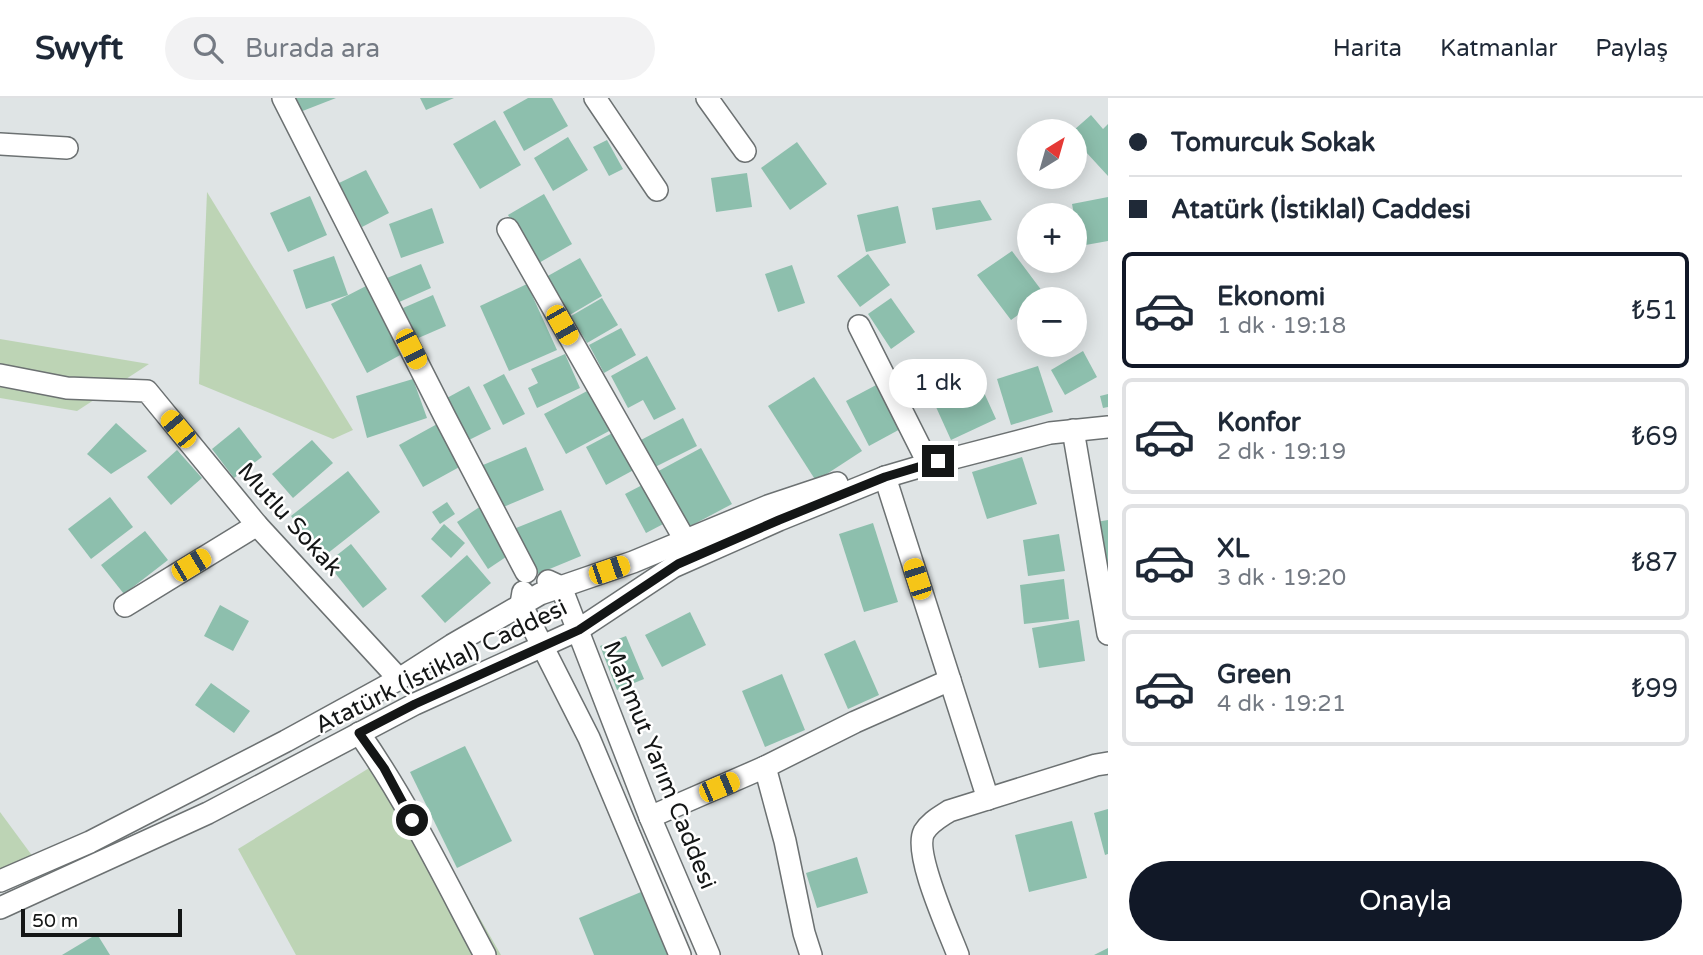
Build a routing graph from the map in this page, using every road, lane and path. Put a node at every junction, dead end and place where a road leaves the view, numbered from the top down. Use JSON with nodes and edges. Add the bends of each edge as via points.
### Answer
{"nodes":[{"id":1,"x":283,"y":98,"type":"edge"},
{"id":2,"x":595,"y":98,"type":"edge"},
{"id":3,"x":707,"y":98,"type":"edge"},
{"id":4,"x":0,"y":144,"type":"edge"},
{"id":5,"x":67,"y":148,"type":"dead end"},
{"id":6,"x":746,"y":151,"type":"dead end"},
{"id":7,"x":657,"y":190,"type":"dead end"},
{"id":8,"x":508,"y":229,"type":"dead end"},
{"id":9,"x":859,"y":326,"type":"dead end"},
{"id":10,"x":0,"y":375,"type":"edge"},
{"id":11,"x":1108,"y":415,"type":"edge"},
{"id":12,"x":1108,"y":427,"type":"edge"},
{"id":13,"x":1073,"y":430,"type":"junction"},
{"id":14,"x":923,"y":453,"type":"junction"},
{"id":15,"x":885,"y":477,"type":"junction"},
{"id":16,"x":257,"y":525,"type":"junction"},
{"id":17,"x":685,"y":540,"type":"junction"},
{"id":18,"x":526,"y":572,"type":"junction"},
{"id":19,"x":561,"y":587,"type":"junction"},
{"id":20,"x":522,"y":604,"type":"junction"},
{"id":21,"x":125,"y":606,"type":"dead end"},
{"id":22,"x":579,"y":630,"type":"junction"},
{"id":23,"x":1108,"y":634,"type":"edge"},
{"id":24,"x":542,"y":647,"type":"junction"},
{"id":25,"x":400,"y":679,"type":"junction"},
{"id":26,"x":950,"y":680,"type":"junction"},
{"id":27,"x":359,"y":733,"type":"junction"},
{"id":28,"x":1108,"y":763,"type":"edge"},
{"id":29,"x":765,"y":767,"type":"junction"},
{"id":30,"x":988,"y":799,"type":"junction"},
{"id":31,"x":650,"y":817,"type":"junction"},
{"id":32,"x":0,"y":881,"type":"edge"},
{"id":33,"x":0,"y":908,"type":"edge"},
{"id":34,"x":485,"y":955,"type":"edge"},
{"id":35,"x":680,"y":955,"type":"edge"},
{"id":36,"x":709,"y":955,"type":"edge"},
{"id":37,"x":811,"y":955,"type":"edge"},
{"id":38,"x":958,"y":955,"type":"edge"}],
"edges":[{"from":1,"to":18,"type":"street"},
{"from":2,"to":7,"type":"street"},
{"from":3,"to":6,"type":"street"},
{"from":4,"to":5,"type":"street"},
{"from":8,"to":17,"type":"street"},
{"from":9,"to":14,"type":"street"},
{"from":10,"to":16,"type":"street","name":"Mutlu Sokak","via":[[67,388],[147,391]]},
{"from":11,"to":14,"type":"street","name":"Atatürk (İstiklal) Caddesi"},
{"from":12,"to":13,"type":"street","name":"Atatürk (İstiklal) Caddesi"},
{"from":13,"to":15,"type":"street","name":"Atatürk (İstiklal) Caddesi"},
{"from":13,"to":23,"type":"street"},
{"from":14,"to":17,"type":"street","name":"Atatürk (İstiklal) Caddesi"},
{"from":15,"to":22,"type":"street","name":"Atatürk (İstiklal) Caddesi","via":[[673,567]]},
{"from":15,"to":26,"type":"street"},
{"from":16,"to":21,"type":"street"},
{"from":16,"to":25,"type":"street","name":"Mutlu Sokak"},
{"from":17,"to":19,"type":"street","name":"Atatürk (İstiklal) Caddesi"},
{"from":18,"to":19,"type":"street"},
{"from":18,"to":20,"type":"street"},
{"from":19,"to":20,"type":"street","name":"Atatürk (İstiklal) Caddesi"},
{"from":19,"to":22,"type":"street","name":"Mahmut Yarım Caddesi"},
{"from":20,"to":24,"type":"street"},
{"from":20,"to":25,"type":"street","name":"Atatürk (İstiklal) Caddesi"},
{"from":22,"to":24,"type":"street","name":"Atatürk (İstiklal) Caddesi"},
{"from":22,"to":31,"type":"street","name":"Mahmut Yarım Caddesi"},
{"from":24,"to":27,"type":"street","name":"Atatürk (İstiklal) Caddesi"},
{"from":24,"to":35,"type":"street","via":[[589,738]]},
{"from":25,"to":32,"type":"street","name":"Atatürk (İstiklal) Caddesi","via":[[90,842]]},
{"from":26,"to":29,"type":"street"},
{"from":26,"to":30,"type":"street"},
{"from":27,"to":33,"type":"street","name":"Atatürk (İstiklal) Caddesi","via":[[208,814]]},
{"from":27,"to":34,"type":"street","via":[[395,787]]},
{"from":28,"to":30,"type":"street"},
{"from":29,"to":31,"type":"street"},
{"from":29,"to":37,"type":"street"},
{"from":30,"to":38,"type":"street","via":[[949,811],[932,821],[923,834],[928,875]]},
{"from":31,"to":36,"type":"street","name":"Mahmut Yarım Caddesi"}]}
